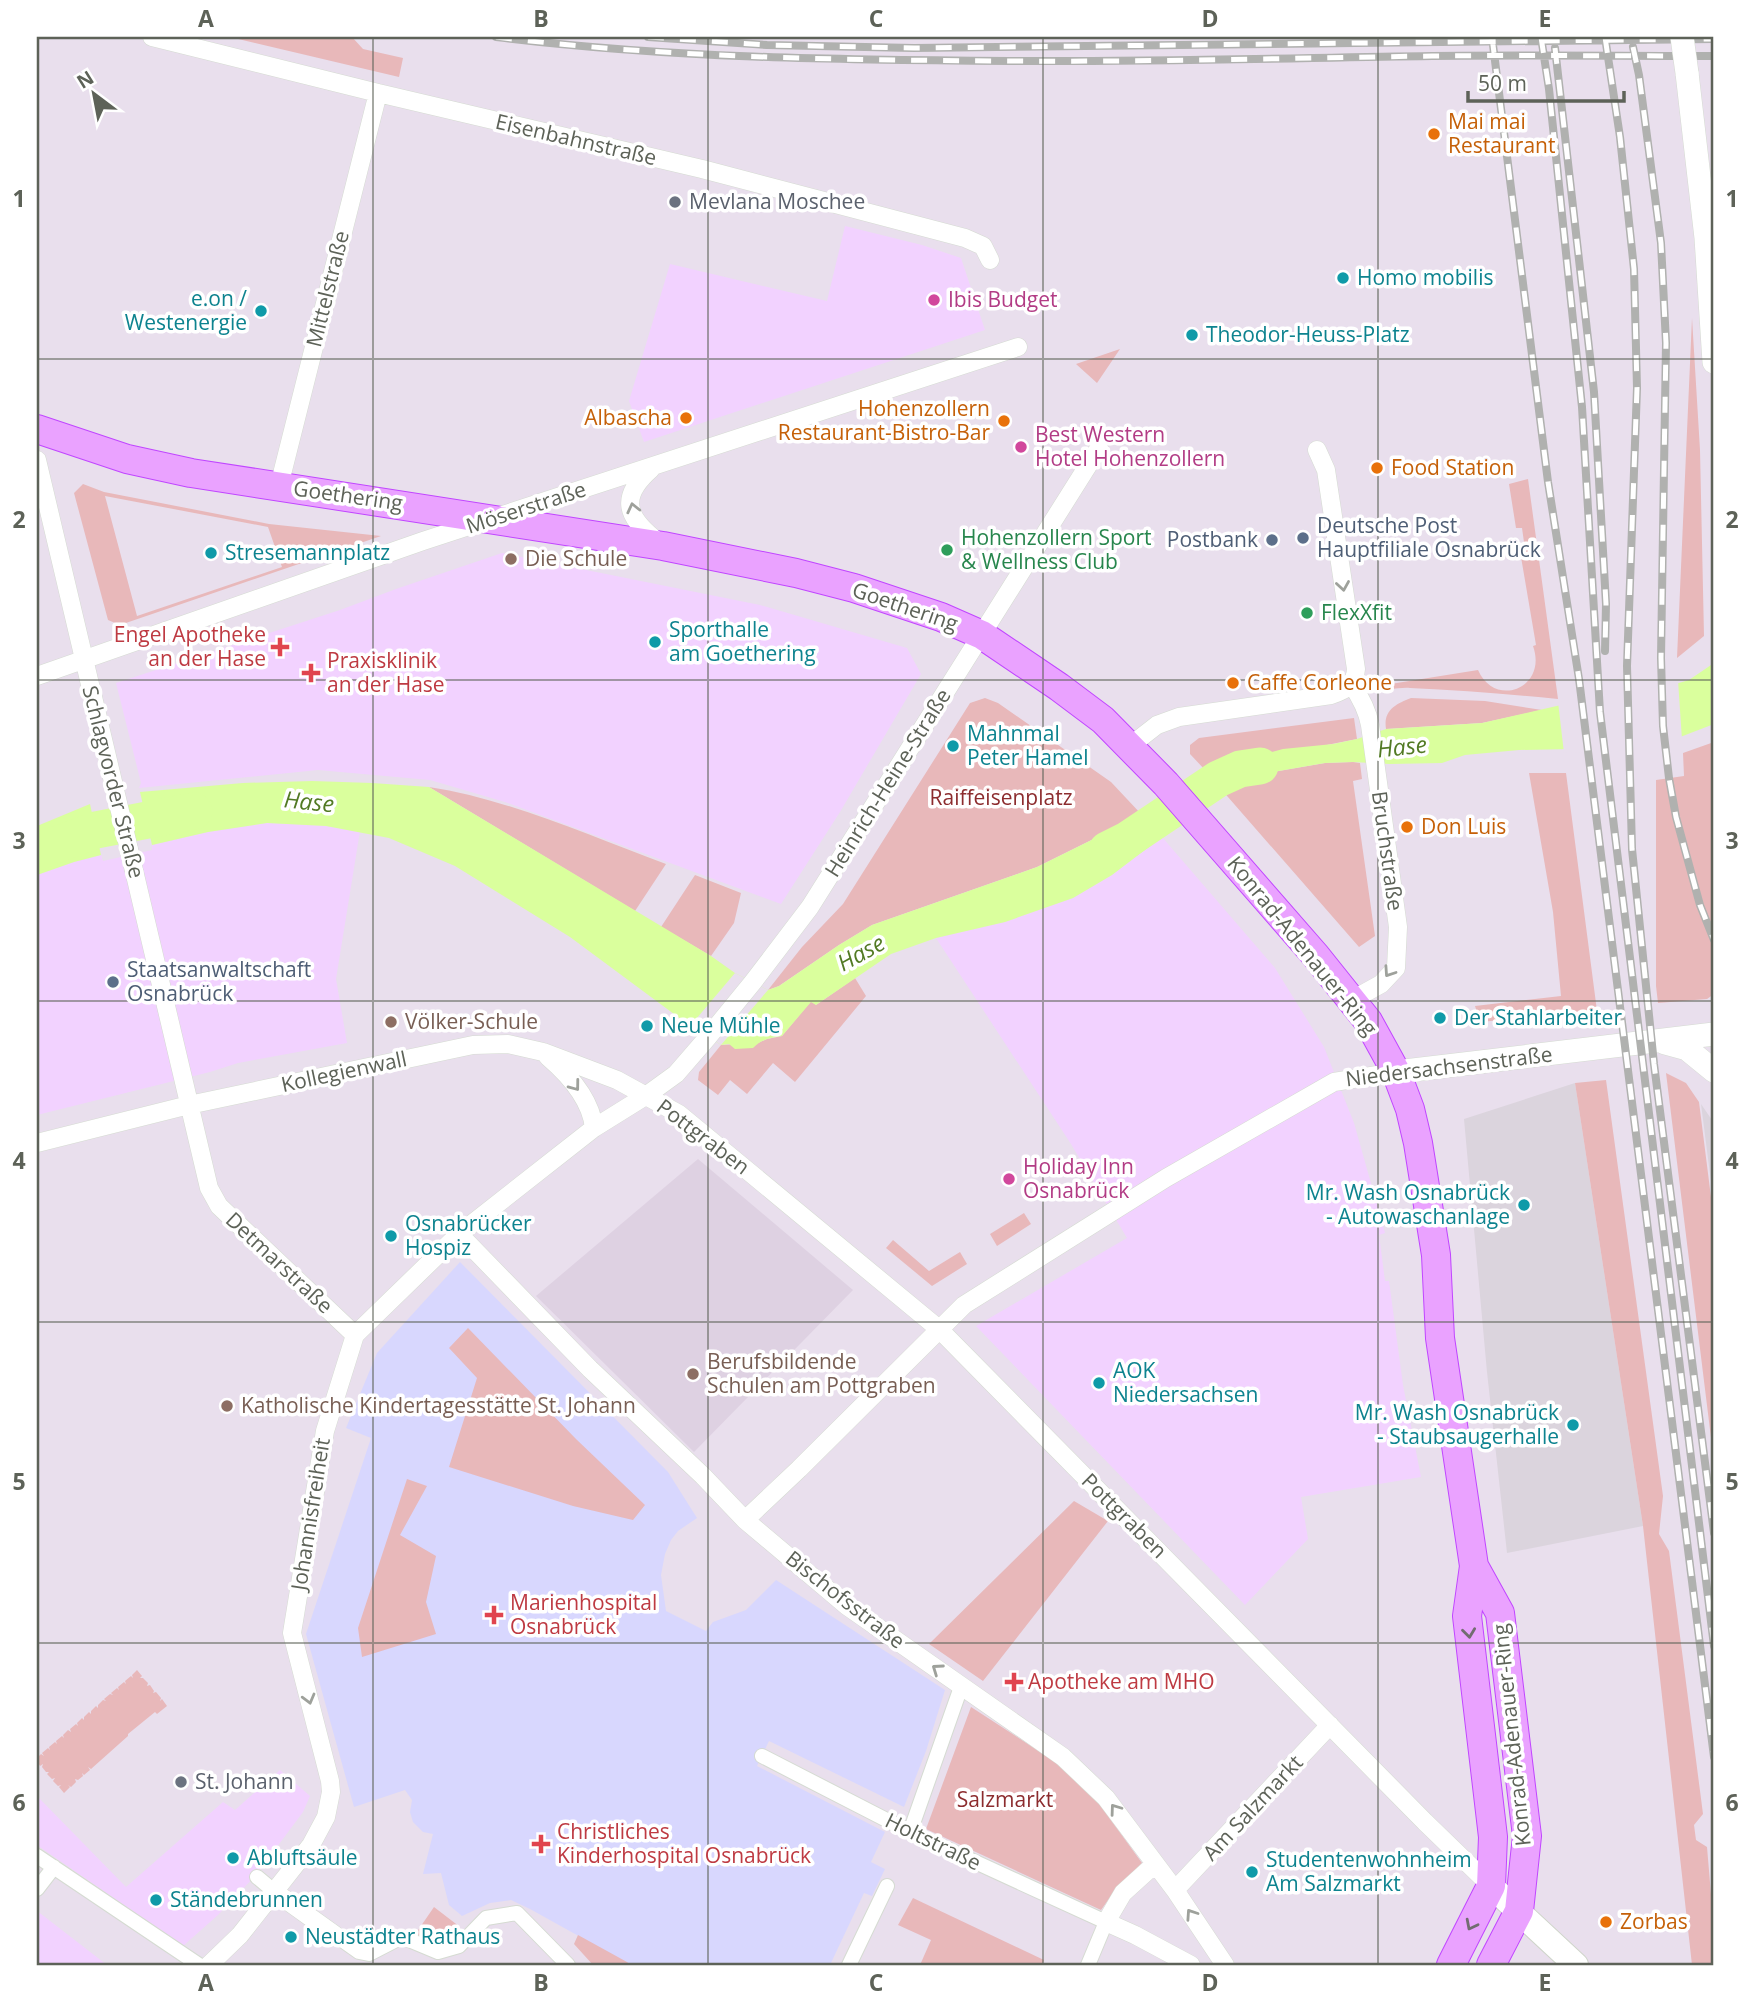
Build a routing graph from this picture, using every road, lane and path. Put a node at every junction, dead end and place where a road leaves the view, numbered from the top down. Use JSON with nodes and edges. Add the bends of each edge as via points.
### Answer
{"nodes":[{"id":1,"x":152,"y":37,"type":"edge"},
{"id":2,"x":1682,"y":37,"type":"edge"},
{"id":3,"x":377,"y":93,"type":"junction"},
{"id":4,"x":990,"y":260,"type":"dead end"},
{"id":5,"x":1018,"y":347,"type":"dead end"},
{"id":6,"x":1714,"y":362,"type":"edge"},
{"id":7,"x":37,"y":429,"type":"edge"},
{"id":8,"x":1099,"y":448,"type":"dead end"},
{"id":9,"x":1317,"y":450,"type":"dead end"},
{"id":10,"x":37,"y":460,"type":"edge"},
{"id":11,"x":653,"y":467,"type":"junction"},
{"id":12,"x":279,"y":486,"type":"junction"},
{"id":13,"x":492,"y":519,"type":"junction"},
{"id":14,"x":663,"y":546,"type":"junction"},
{"id":15,"x":982,"y":635,"type":"junction"},
{"id":16,"x":83,"y":660,"type":"junction"},
{"id":17,"x":37,"y":676,"type":"edge"},
{"id":18,"x":1354,"y":677,"type":"junction"},
{"id":19,"x":1130,"y":746,"type":"junction"},
{"id":20,"x":1352,"y":1000,"type":"junction"},
{"id":21,"x":1714,"y":1034,"type":"edge"},
{"id":22,"x":1659,"y":1041,"type":"junction"},
{"id":23,"x":543,"y":1052,"type":"junction"},
{"id":24,"x":1714,"y":1071,"type":"edge"},
{"id":25,"x":1396,"y":1072,"type":"junction"},
{"id":26,"x":647,"y":1095,"type":"junction"},
{"id":27,"x":189,"y":1105,"type":"junction"},
{"id":28,"x":594,"y":1128,"type":"junction"},
{"id":29,"x":37,"y":1143,"type":"edge"},
{"id":30,"x":459,"y":1234,"type":"junction"},
{"id":31,"x":939,"y":1329,"type":"junction"},
{"id":32,"x":355,"y":1335,"type":"junction"},
{"id":33,"x":745,"y":1520,"type":"junction"},
{"id":34,"x":1474,"y":1566,"type":"junction"},
{"id":35,"x":961,"y":1687,"type":"junction"},
{"id":36,"x":1330,"y":1725,"type":"junction"},
{"id":37,"x":762,"y":1756,"type":"dead end"},
{"id":38,"x":910,"y":1832,"type":"junction"},
{"id":39,"x":37,"y":1856,"type":"edge"},
{"id":40,"x":1155,"y":1864,"type":"junction"},
{"id":41,"x":54,"y":1867,"type":"junction"},
{"id":42,"x":257,"y":1877,"type":"dead end"},
{"id":43,"x":887,"y":1886,"type":"dead end"},
{"id":44,"x":1491,"y":1886,"type":"junction"},
{"id":45,"x":37,"y":1889,"type":"edge"},
{"id":46,"x":1175,"y":1891,"type":"junction"},
{"id":47,"x":275,"y":1892,"type":"junction"},
{"id":48,"x":1519,"y":1911,"type":"junction"},
{"id":49,"x":1106,"y":1922,"type":"junction"},
{"id":50,"x":335,"y":1935,"type":"joint"},
{"id":51,"x":199,"y":1965,"type":"edge"},
{"id":52,"x":209,"y":1965,"type":"edge"},
{"id":53,"x":568,"y":1965,"type":"edge"},
{"id":54,"x":849,"y":1965,"type":"edge"},
{"id":55,"x":1088,"y":1965,"type":"edge"},
{"id":56,"x":1191,"y":1965,"type":"edge"},
{"id":57,"x":1225,"y":1965,"type":"edge"},
{"id":58,"x":1451,"y":1965,"type":"edge"},
{"id":59,"x":1491,"y":1965,"type":"edge"},
{"id":60,"x":1576,"y":1965,"type":"edge"}],
"edges":[{"from":1,"to":3,"type":"street","name":"Eisenbahnstraße"},
{"from":2,"to":6,"type":"street","bridge":true,"via":[[1706,238]]},
{"from":3,"to":4,"type":"street","name":"Eisenbahnstraße","via":[[702,169],[965,238],[983,246]]},
{"from":3,"to":12,"type":"street","name":"Mittelstraße"},
{"from":5,"to":11,"type":"street","name":"Möserstraße"},
{"from":7,"to":12,"type":"main road","name":"Goethering","via":[[127,459]]},
{"from":8,"to":15,"type":"street","name":"Heinrich-Heine-Straße"},
{"from":9,"to":18,"type":"street","name":"Bruchstraße","one_way":true,"via":[[1326,470]]},
{"from":10,"to":16,"type":"street","name":"Schlagvorder Straße"},
{"from":11,"to":13,"type":"street","name":"Möserstraße"},
{"from":14,"to":11,"type":"street","one_way":true,"via":[[640,528],[630,509],[630,494]]},
{"from":12,"to":13,"type":"main road","name":"Goethering"},
{"from":13,"to":14,"type":"main road","name":"Goethering"},
{"from":13,"to":16,"type":"street","name":"Möserstraße"},
{"from":14,"to":15,"type":"main road","name":"Goethering","via":[[854,588]]},
{"from":15,"to":19,"type":"main road","name":"Konrad-Adenauer-Ring","via":[[1103,720]]},
{"from":15,"to":26,"type":"street","name":"Heinrich-Heine-Straße","via":[[810,907],[676,1074]]},
{"from":16,"to":17,"type":"street","name":"Möserstraße"},
{"from":16,"to":27,"type":"street","name":"Schlagvorder Straße"},
{"from":18,"to":19,"type":"street","via":[[1343,691],[1331,695],[1179,717],[1157,724]]},
{"from":18,"to":20,"type":"street","name":"Bruchstraße","one_way":true,"via":[[1370,725],[1398,927],[1396,968],[1381,984]]},
{"from":19,"to":20,"type":"main road","name":"Konrad-Adenauer-Ring"},
{"from":20,"to":25,"type":"main road","name":"Konrad-Adenauer-Ring"},
{"from":21,"to":22,"type":"street","name":"Niedersachsenstraße"},
{"from":22,"to":24,"type":"street","via":[[1687,1049]]},
{"from":22,"to":25,"type":"street","name":"Niedersachsenstraße"},
{"from":23,"to":26,"type":"street","name":"Kollegienwall"},
{"from":23,"to":27,"type":"street","name":"Kollegienwall","via":[[508,1044],[473,1045]]},
{"from":23,"to":28,"type":"street","one_way":true,"via":[[587,1103]]},
{"from":25,"to":31,"type":"street","name":"Niedersachsenstraße","via":[[1334,1082],[1166,1178],[964,1305]]},
{"from":25,"to":34,"type":"main road","name":"Konrad-Adenauer-Ring","via":[[1418,1143],[1436,1255],[1442,1350]]},
{"from":26,"to":28,"type":"street","name":"Johannisfreiheit"},
{"from":26,"to":31,"type":"street","name":"Pottgraben","via":[[679,1114]]},
{"from":27,"to":29,"type":"street","name":"Kollegienwall"},
{"from":27,"to":32,"type":"street","name":"Detmarstraße","via":[[209,1188],[219,1206]]},
{"from":28,"to":30,"type":"street","name":"Johannisfreiheit"},
{"from":30,"to":32,"type":"street","name":"Johannisfreiheit"},
{"from":30,"to":33,"type":"street","name":"Bischofsstraße"},
{"from":31,"to":33,"type":"street","name":"Niedersachsenstraße"},
{"from":31,"to":36,"type":"street","name":"Pottgraben"},
{"from":32,"to":47,"type":"street","name":"Johannisfreiheit","one_way":true,"via":[[325,1432],[292,1633],[328,1771],[330,1804],[323,1825]]},
{"from":35,"to":33,"type":"street","name":"Bischofsstraße","one_way":true,"via":[[847,1606]]},
{"from":34,"to":44,"type":"main road","name":"Konrad-Adenauer-Ring","one_way":true,"via":[[1467,1615],[1493,1837]]},
{"from":34,"to":48,"type":"main road","name":"Konrad-Adenauer-Ring","via":[[1500,1613],[1527,1836]]},
{"from":35,"to":38,"type":"street"},
{"from":40,"to":35,"type":"street","name":"Bischofsstraße","one_way":true,"via":[[1106,1798],[1063,1757]]},
{"from":36,"to":44,"type":"street","name":"Pottgraben"},
{"from":36,"to":46,"type":"street","name":"Am Salzmarkt"},
{"from":37,"to":38,"type":"street","name":"Holtstraße"},
{"from":38,"to":49,"type":"street","name":"Holtstraße"},
{"from":39,"to":41,"type":"street"},
{"from":40,"to":46,"type":"street","name":"Bischofsstraße"},
{"from":40,"to":49,"type":"street","via":[[1123,1893]]},
{"from":41,"to":45,"type":"street"},
{"from":41,"to":51,"type":"street"},
{"from":42,"to":47,"type":"street"},
{"from":43,"to":54,"type":"street"},
{"from":44,"to":48,"type":"main road","name":"Pottgraben"},
{"from":44,"to":58,"type":"main road","one_way":true},
{"from":57,"to":46,"type":"street","name":"Bischofsstraße","one_way":true},
{"from":47,"to":50,"type":"street"},
{"from":47,"to":52,"type":"street","name":"Johannisfreiheit"},
{"from":48,"to":59,"type":"main road"},
{"from":48,"to":60,"type":"main road","name":"Pottgraben"},
{"from":49,"to":55,"type":"street"},
{"from":49,"to":56,"type":"street","name":"Holtstraße"},
{"from":50,"to":53,"type":"street","via":[[369,1954],[402,1937],[438,1952],[459,1946],[486,1918],[517,1913]]}]}
